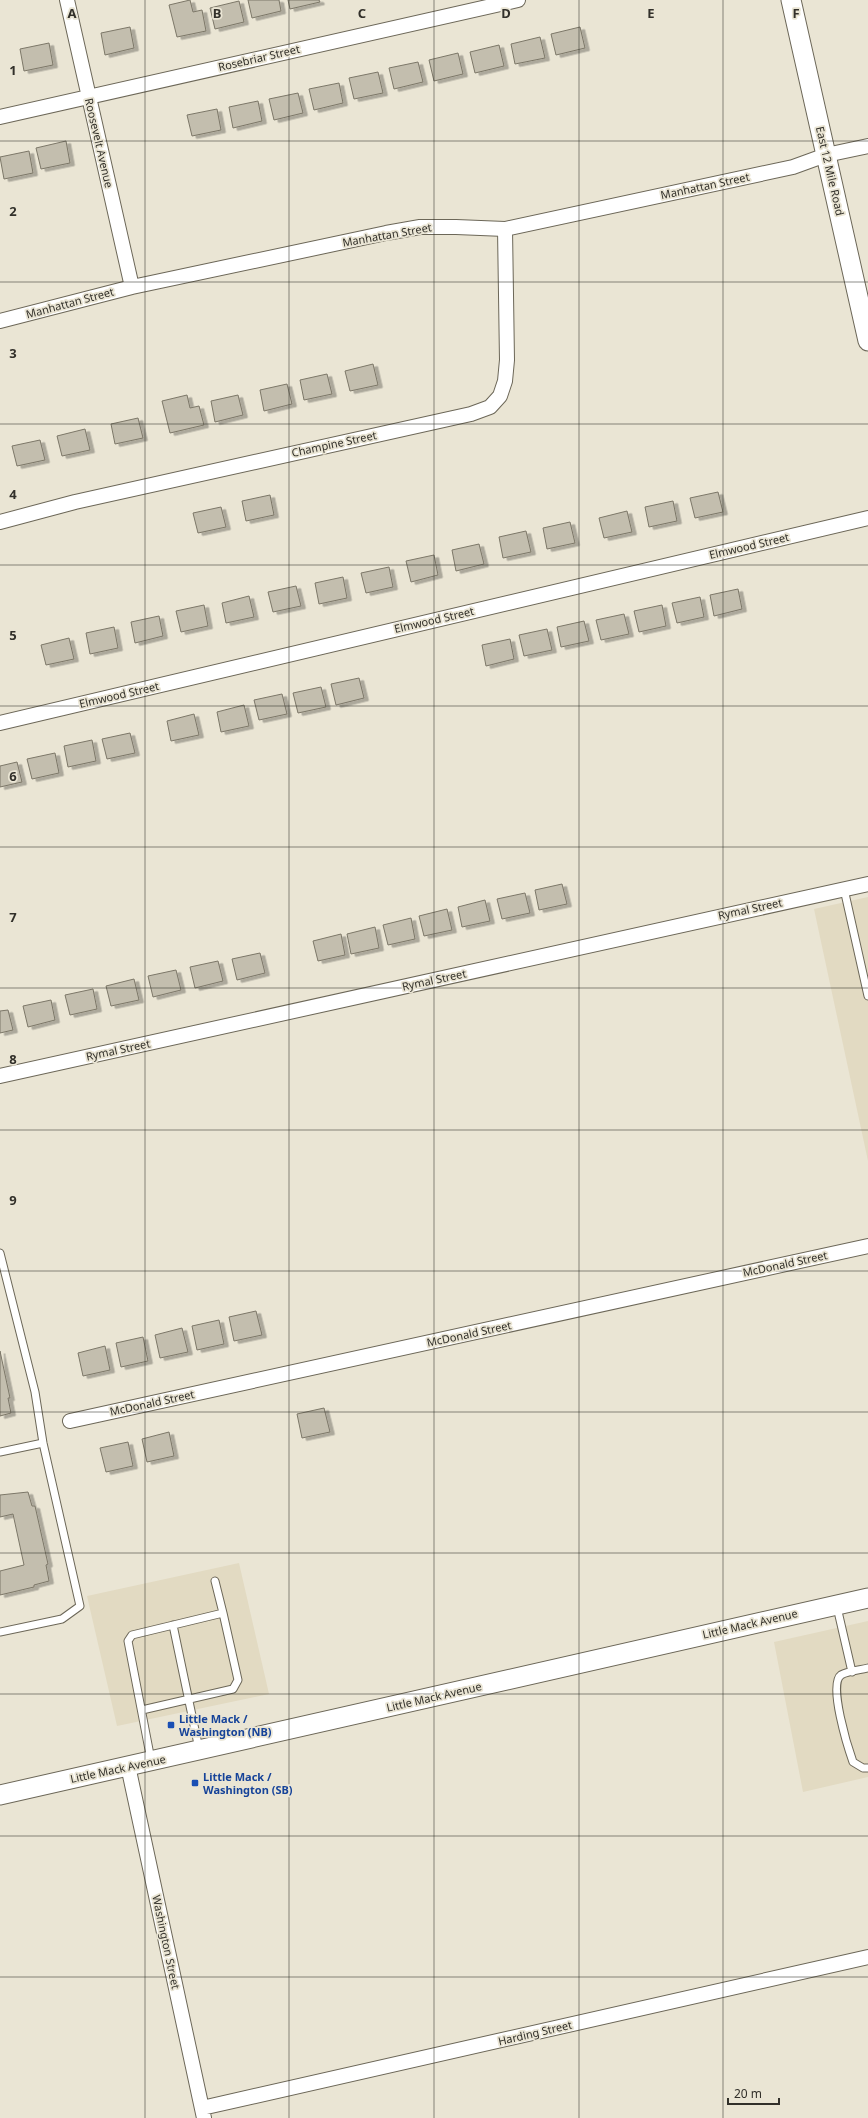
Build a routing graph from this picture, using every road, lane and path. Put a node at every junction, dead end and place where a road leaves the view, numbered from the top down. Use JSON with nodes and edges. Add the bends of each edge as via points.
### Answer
{"nodes":[{"id":1,"x":67,"y":0,"type":"edge"},
{"id":2,"x":518,"y":0,"type":"edge"},
{"id":3,"x":791,"y":0,"type":"edge"},
{"id":4,"x":89,"y":97,"type":"junction"},
{"id":5,"x":0,"y":117,"type":"edge"},
{"id":6,"x":868,"y":146,"type":"edge"},
{"id":7,"x":826,"y":154,"type":"junction"},
{"id":8,"x":505,"y":229,"type":"junction"},
{"id":9,"x":132,"y":287,"type":"junction"},
{"id":10,"x":0,"y":322,"type":"edge"},
{"id":11,"x":868,"y":341,"type":"edge"},
{"id":12,"x":868,"y":518,"type":"edge"},
{"id":13,"x":0,"y":522,"type":"edge"},
{"id":14,"x":0,"y":723,"type":"edge"},
{"id":15,"x":868,"y":884,"type":"edge"},
{"id":16,"x":844,"y":889,"type":"junction"},
{"id":17,"x":868,"y":996,"type":"edge"},
{"id":18,"x":0,"y":1076,"type":"edge"},
{"id":19,"x":868,"y":1246,"type":"edge"},
{"id":20,"x":0,"y":1253,"type":"edge"},
{"id":21,"x":3,"y":1281,"type":"edge"},
{"id":22,"x":70,"y":1422,"type":"dead end"},
{"id":23,"x":43,"y":1443,"type":"junction"},
{"id":24,"x":0,"y":1452,"type":"edge"},
{"id":25,"x":215,"y":1581,"type":"dead end"},
{"id":26,"x":868,"y":1598,"type":"edge"},
{"id":27,"x":836,"y":1605,"type":"junction"},
{"id":28,"x":223,"y":1613,"type":"junction"},
{"id":29,"x":172,"y":1625,"type":"junction"},
{"id":30,"x":0,"y":1632,"type":"edge"},
{"id":31,"x":868,"y":1668,"type":"edge"},
{"id":32,"x":852,"y":1672,"type":"junction"},
{"id":33,"x":189,"y":1700,"type":"junction"},
{"id":34,"x":142,"y":1710,"type":"junction"},
{"id":35,"x":199,"y":1751,"type":"junction"},
{"id":36,"x":151,"y":1760,"type":"junction"},
{"id":37,"x":128,"y":1766,"type":"junction"},
{"id":38,"x":868,"y":1768,"type":"edge"},
{"id":39,"x":0,"y":1795,"type":"edge"},
{"id":40,"x":868,"y":1957,"type":"edge"},
{"id":41,"x":203,"y":2113,"type":"edge"}],
"edges":[{"from":1,"to":4,"type":"street","name":"Roosevelt Avenue"},
{"from":2,"to":4,"type":"street","name":"Rosebriar Street"},
{"from":3,"to":7,"type":"main road","name":"East 12 Mile Road"},
{"from":4,"to":5,"type":"street","name":"Rosebriar Street"},
{"from":4,"to":9,"type":"street","name":"Roosevelt Avenue"},
{"from":6,"to":7,"type":"street","name":"Manhattan Street"},
{"from":7,"to":8,"type":"street","name":"Manhattan Street","via":[[793,168]]},
{"from":7,"to":11,"type":"main road","name":"East 12 Mile Road"},
{"from":8,"to":9,"type":"street","name":"Manhattan Street","via":[[420,228]]},
{"from":8,"to":13,"type":"street","name":"Champine Street","via":[[507,360],[505,382],[500,396],[490,407],[471,414],[75,502]]},
{"from":9,"to":10,"type":"street","name":"Manhattan Street"},
{"from":12,"to":14,"type":"street","name":"Elmwood Street"},
{"from":15,"to":16,"type":"street","name":"Rymal Street"},
{"from":16,"to":17,"type":"lane"},
{"from":16,"to":18,"type":"street","name":"Rymal Street"},
{"from":19,"to":22,"type":"street","name":"McDonald Street"},
{"from":20,"to":21,"type":"lane"},
{"from":21,"to":23,"type":"lane","via":[[34,1392]]},
{"from":23,"to":24,"type":"lane"},
{"from":23,"to":30,"type":"lane","via":[[80,1606],[62,1619]]},
{"from":25,"to":28,"type":"lane"},
{"from":26,"to":27,"type":"main road","name":"Little Mack Avenue"},
{"from":27,"to":32,"type":"lane"},
{"from":27,"to":35,"type":"main road","name":"Little Mack Avenue"},
{"from":28,"to":29,"type":"lane"},
{"from":28,"to":33,"type":"lane","via":[[238,1680],[233,1689]]},
{"from":29,"to":33,"type":"lane"},
{"from":29,"to":34,"type":"lane","via":[[132,1635],[128,1641]]},
{"from":31,"to":32,"type":"lane"},
{"from":32,"to":38,"type":"lane","via":[[841,1675],[837,1680],[836,1693],[853,1762]]},
{"from":33,"to":34,"type":"lane"},
{"from":33,"to":35,"type":"lane"},
{"from":34,"to":36,"type":"lane"},
{"from":35,"to":36,"type":"main road","name":"Little Mack Avenue"},
{"from":36,"to":37,"type":"main road","name":"Little Mack Avenue"},
{"from":37,"to":39,"type":"main road","name":"Little Mack Avenue"},
{"from":37,"to":41,"type":"street","name":"Washington Street"},
{"from":40,"to":41,"type":"street","name":"Harding Street"}]}
